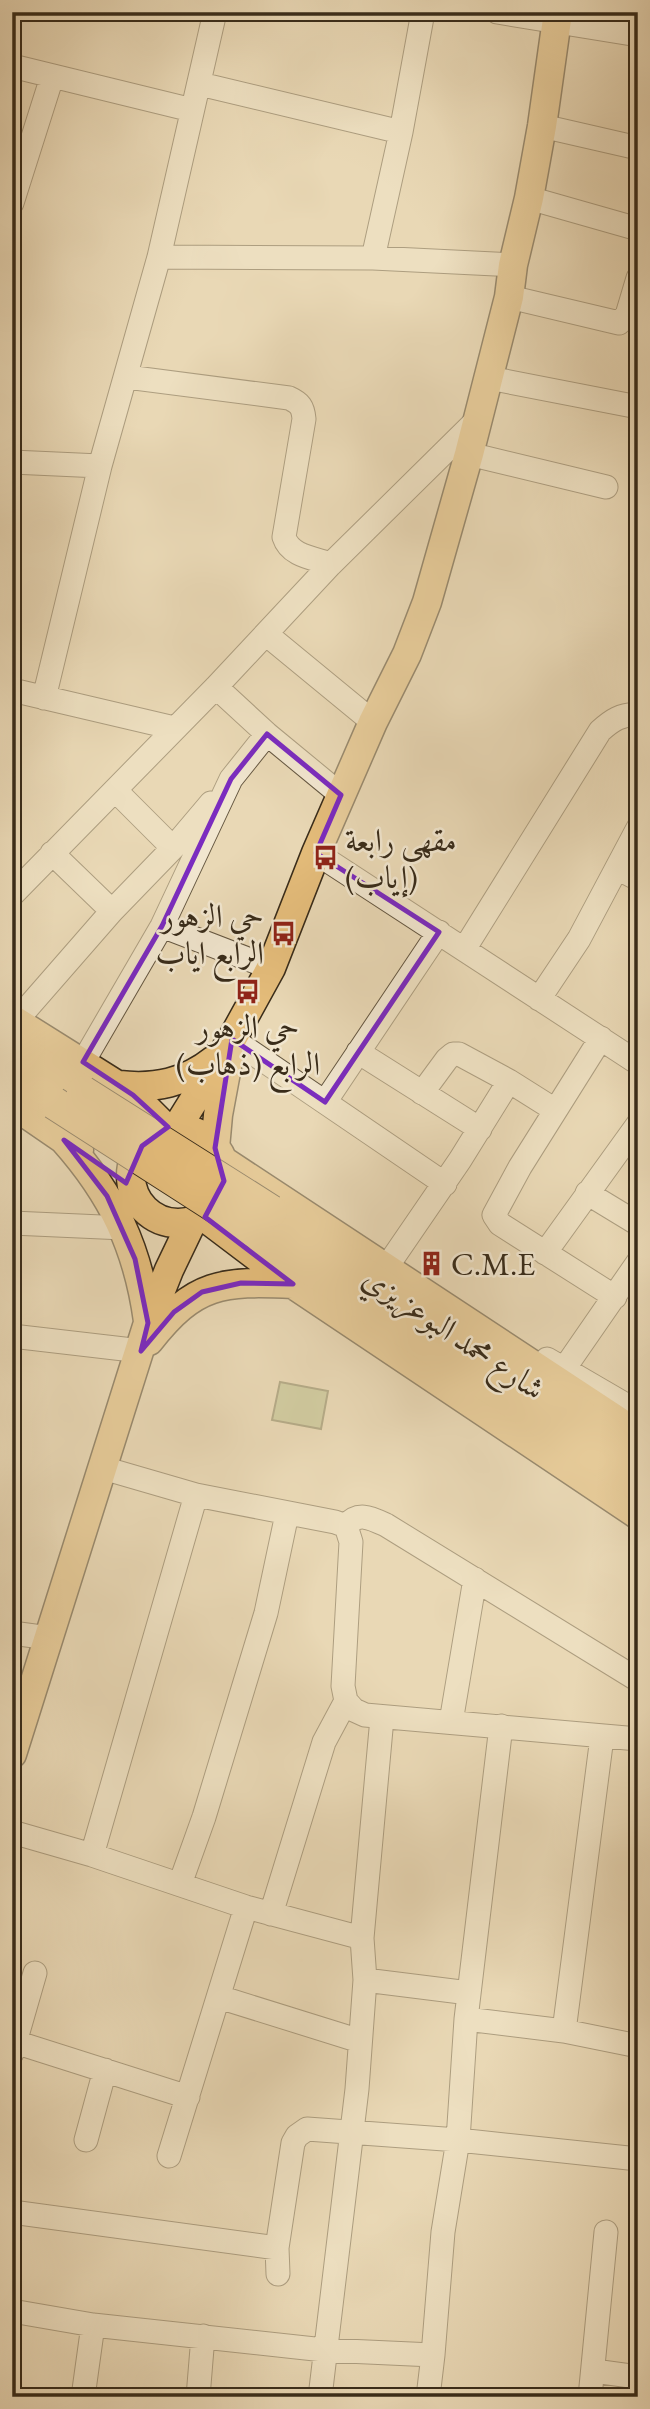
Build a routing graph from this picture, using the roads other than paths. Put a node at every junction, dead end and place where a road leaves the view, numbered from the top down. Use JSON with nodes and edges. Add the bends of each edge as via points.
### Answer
{"nodes":[{"id":1,"x":215,"y":12,"type":"edge"},
{"id":2,"x":423,"y":12,"type":"edge"},
{"id":3,"x":497,"y":12,"type":"edge"},
{"id":4,"x":557,"y":17,"type":"edge"},
{"id":5,"x":638,"y":35,"type":"edge"},
{"id":6,"x":12,"y":66,"type":"edge"},
{"id":7,"x":52,"y":77,"type":"junction"},
{"id":8,"x":200,"y":83,"type":"junction"},
{"id":9,"x":192,"y":110,"type":"junction"},
{"id":10,"x":542,"y":126,"type":"junction"},
{"id":11,"x":401,"y":132,"type":"junction"},
{"id":12,"x":638,"y":148,"type":"edge"},
{"id":13,"x":529,"y":198,"type":"junction"},
{"id":14,"x":12,"y":203,"type":"edge"},
{"id":15,"x":638,"y":229,"type":"edge"},
{"id":16,"x":159,"y":257,"type":"junction"},
{"id":17,"x":373,"y":258,"type":"junction"},
{"id":18,"x":513,"y":264,"type":"junction"},
{"id":19,"x":638,"y":278,"type":"edge"},
{"id":20,"x":509,"y":297,"type":"junction"},
{"id":21,"x":635,"y":305,"type":"edge"},
{"id":22,"x":127,"y":377,"type":"junction"},
{"id":23,"x":489,"y":377,"type":"junction"},
{"id":24,"x":638,"y":407,"type":"edge"},
{"id":25,"x":477,"y":420,"type":"junction"},
{"id":26,"x":469,"y":454,"type":"junction"},
{"id":27,"x":12,"y":463,"type":"edge"},
{"id":28,"x":100,"y":466,"type":"junction"},
{"id":29,"x":606,"y":487,"type":"dead end"},
{"id":30,"x":331,"y":564,"type":"junction"},
{"id":31,"x":266,"y":634,"type":"junction"},
{"id":32,"x":216,"y":687,"type":"junction"},
{"id":33,"x":12,"y":690,"type":"edge"},
{"id":34,"x":44,"y":698,"type":"junction"},
{"id":35,"x":638,"y":715,"type":"edge"},
{"id":36,"x":373,"y":722,"type":"junction"},
{"id":37,"x":174,"y":728,"type":"junction"},
{"id":38,"x":267,"y":734,"type":"junction"},
{"id":39,"x":231,"y":779,"type":"junction"},
{"id":40,"x":115,"y":790,"type":"junction"},
{"id":41,"x":341,"y":795,"type":"junction"},
{"id":42,"x":638,"y":828,"type":"edge"},
{"id":43,"x":173,"y":848,"type":"junction"},
{"id":44,"x":52,"y":853,"type":"junction"},
{"id":45,"x":316,"y":853,"type":"junction"},
{"id":46,"x":617,"y":868,"type":"junction"},
{"id":47,"x":638,"y":879,"type":"edge"},
{"id":48,"x":12,"y":895,"type":"edge"},
{"id":49,"x":112,"y":911,"type":"junction"},
{"id":50,"x":162,"y":926,"type":"junction"},
{"id":51,"x":439,"y":932,"type":"junction"},
{"id":52,"x":465,"y":948,"type":"junction"},
{"id":53,"x":271,"y":968,"type":"junction"},
{"id":54,"x":539,"y":999,"type":"junction"},
{"id":55,"x":14,"y":1029,"type":"edge"},
{"id":56,"x":600,"y":1038,"type":"junction"},
{"id":57,"x":232,"y":1039,"type":"junction"},
{"id":58,"x":358,"y":1052,"type":"junction"},
{"id":59,"x":638,"y":1063,"type":"edge"},
{"id":60,"x":12,"y":1076,"type":"edge"},
{"id":61,"x":83,"y":1077,"type":"junction"},
{"id":62,"x":509,"y":1081,"type":"junction"},
{"id":63,"x":119,"y":1085,"type":"junction"},
{"id":64,"x":422,"y":1093,"type":"junction"},
{"id":65,"x":325,"y":1102,"type":"junction"},
{"id":66,"x":12,"y":1104,"type":"edge"},
{"id":67,"x":555,"y":1110,"type":"junction"},
{"id":68,"x":638,"y":1124,"type":"edge"},
{"id":69,"x":480,"y":1129,"type":"junction"},
{"id":70,"x":172,"y":1130,"type":"junction"},
{"id":71,"x":64,"y":1140,"type":"junction"},
{"id":72,"x":218,"y":1154,"type":"junction"},
{"id":73,"x":444,"y":1184,"type":"junction"},
{"id":74,"x":587,"y":1193,"type":"junction"},
{"id":75,"x":135,"y":1194,"type":"junction"},
{"id":76,"x":198,"y":1218,"type":"junction"},
{"id":77,"x":12,"y":1223,"type":"edge"},
{"id":78,"x":264,"y":1223,"type":"junction"},
{"id":79,"x":638,"y":1224,"type":"edge"},
{"id":80,"x":124,"y":1228,"type":"junction"},
{"id":81,"x":545,"y":1253,"type":"junction"},
{"id":82,"x":638,"y":1262,"type":"edge"},
{"id":83,"x":386,"y":1268,"type":"junction"},
{"id":84,"x":306,"y":1280,"type":"junction"},
{"id":85,"x":615,"y":1297,"type":"junction"},
{"id":86,"x":151,"y":1314,"type":"junction"},
{"id":87,"x":12,"y":1336,"type":"edge"},
{"id":88,"x":495,"y":1340,"type":"junction"},
{"id":89,"x":141,"y":1351,"type":"junction"},
{"id":90,"x":564,"y":1369,"type":"junction"},
{"id":91,"x":638,"y":1412,"type":"edge"},
{"id":92,"x":638,"y":1434,"type":"edge"},
{"id":93,"x":638,"y":1453,"type":"edge"},
{"id":94,"x":103,"y":1468,"type":"junction"},
{"id":95,"x":638,"y":1485,"type":"edge"},
{"id":96,"x":195,"y":1495,"type":"junction"},
{"id":97,"x":287,"y":1514,"type":"junction"},
{"id":98,"x":638,"y":1515,"type":"edge"},
{"id":99,"x":346,"y":1526,"type":"junction"},
{"id":100,"x":475,"y":1579,"type":"junction"},
{"id":101,"x":12,"y":1633,"type":"edge"},
{"id":102,"x":49,"y":1638,"type":"junction"},
{"id":103,"x":638,"y":1680,"type":"edge"},
{"id":104,"x":345,"y":1701,"type":"junction"},
{"id":105,"x":382,"y":1718,"type":"junction"},
{"id":106,"x":451,"y":1722,"type":"junction"},
{"id":107,"x":501,"y":1726,"type":"junction"},
{"id":108,"x":602,"y":1737,"type":"junction"},
{"id":109,"x":638,"y":1740,"type":"edge"},
{"id":110,"x":13,"y":1750,"type":"edge"},
{"id":111,"x":12,"y":1832,"type":"edge"},
{"id":112,"x":92,"y":1855,"type":"junction"},
{"id":113,"x":180,"y":1884,"type":"junction"},
{"id":114,"x":246,"y":1907,"type":"junction"},
{"id":115,"x":271,"y":1913,"type":"junction"},
{"id":116,"x":362,"y":1938,"type":"junction"},
{"id":117,"x":35,"y":1973,"type":"dead end"},
{"id":118,"x":365,"y":1980,"type":"junction"},
{"id":119,"x":469,"y":1993,"type":"junction"},
{"id":120,"x":219,"y":1997,"type":"junction"},
{"id":121,"x":466,"y":2019,"type":"junction"},
{"id":122,"x":564,"y":2031,"type":"junction"},
{"id":123,"x":360,"y":2041,"type":"junction"},
{"id":124,"x":13,"y":2045,"type":"edge"},
{"id":125,"x":638,"y":2046,"type":"edge"},
{"id":126,"x":105,"y":2070,"type":"junction"},
{"id":127,"x":188,"y":2097,"type":"junction"},
{"id":128,"x":352,"y":2132,"type":"junction"},
{"id":129,"x":86,"y":2140,"type":"dead end"},
{"id":130,"x":458,"y":2140,"type":"junction"},
{"id":131,"x":169,"y":2156,"type":"dead end"},
{"id":132,"x":638,"y":2159,"type":"edge"},
{"id":133,"x":12,"y":2212,"type":"edge"},
{"id":134,"x":606,"y":2232,"type":"dead end"},
{"id":135,"x":276,"y":2248,"type":"junction"},
{"id":136,"x":278,"y":2274,"type":"dead end"},
{"id":137,"x":12,"y":2311,"type":"edge"},
{"id":138,"x":93,"y":2325,"type":"junction"},
{"id":139,"x":203,"y":2336,"type":"junction"},
{"id":140,"x":324,"y":2350,"type":"junction"},
{"id":141,"x":433,"y":2355,"type":"junction"},
{"id":142,"x":594,"y":2371,"type":"junction"},
{"id":143,"x":638,"y":2376,"type":"edge"},
{"id":144,"x":83,"y":2397,"type":"edge"},
{"id":145,"x":198,"y":2397,"type":"edge"},
{"id":146,"x":320,"y":2397,"type":"edge"},
{"id":147,"x":428,"y":2397,"type":"edge"},
{"id":148,"x":590,"y":2397,"type":"edge"}],
"edges":[{"from":1,"to":8,"type":"street"},
{"from":2,"to":11,"type":"street"},
{"from":3,"to":4,"type":"street"},
{"from":4,"to":5,"type":"street"},
{"from":4,"to":10,"type":"main road"},
{"from":6,"to":7,"type":"street"},
{"from":7,"to":9,"type":"street"},
{"from":7,"to":14,"type":"street"},
{"from":8,"to":9,"type":"street"},
{"from":8,"to":11,"type":"street"},
{"from":9,"to":16,"type":"street"},
{"from":10,"to":12,"type":"street"},
{"from":10,"to":13,"type":"main road"},
{"from":11,"to":17,"type":"street"},
{"from":13,"to":15,"type":"street"},
{"from":13,"to":18,"type":"main road"},
{"from":16,"to":17,"type":"street"},
{"from":16,"to":22,"type":"street"},
{"from":17,"to":18,"type":"street"},
{"from":18,"to":20,"type":"main road"},
{"from":19,"to":21,"type":"street"},
{"from":20,"to":21,"type":"street","via":[[619,323]]},
{"from":20,"to":23,"type":"main road"},
{"from":22,"to":28,"type":"street"},
{"from":22,"to":30,"type":"street","via":[[298,402],[304,419],[284,537],[293,551]]},
{"from":23,"to":24,"type":"street"},
{"from":23,"to":25,"type":"main road"},
{"from":25,"to":26,"type":"main road"},
{"from":25,"to":30,"type":"street"},
{"from":26,"to":29,"type":"street"},
{"from":26,"to":36,"type":"main road","via":[[427,602]]},
{"from":27,"to":28,"type":"street"},
{"from":28,"to":34,"type":"street"},
{"from":30,"to":31,"type":"street"},
{"from":31,"to":32,"type":"street"},
{"from":31,"to":36,"type":"street"},
{"from":32,"to":37,"type":"street"},
{"from":32,"to":38,"type":"street"},
{"from":33,"to":34,"type":"street"},
{"from":34,"to":37,"type":"street"},
{"from":35,"to":52,"type":"street","via":[[618,718],[600,731]]},
{"from":36,"to":41,"type":"main road"},
{"from":37,"to":40,"type":"street"},
{"from":38,"to":39,"type":"street"},
{"from":38,"to":41,"type":"street"},
{"from":39,"to":43,"type":"street"},
{"from":39,"to":50,"type":"street"},
{"from":40,"to":43,"type":"street"},
{"from":40,"to":44,"type":"street"},
{"from":41,"to":45,"type":"main road"},
{"from":42,"to":46,"type":"street"},
{"from":43,"to":49,"type":"street"},
{"from":44,"to":48,"type":"street"},
{"from":44,"to":49,"type":"street"},
{"from":45,"to":51,"type":"street"},
{"from":45,"to":53,"type":"main road"},
{"from":46,"to":47,"type":"street"},
{"from":46,"to":54,"type":"street","via":[[579,939]]},
{"from":49,"to":55,"type":"street"},
{"from":50,"to":53,"type":"street"},
{"from":50,"to":61,"type":"street"},
{"from":51,"to":52,"type":"street"},
{"from":51,"to":58,"type":"street"},
{"from":52,"to":54,"type":"street"},
{"from":53,"to":57,"type":"main road"},
{"from":54,"to":56,"type":"street"},
{"from":55,"to":61,"type":"highway"},
{"from":56,"to":59,"type":"street"},
{"from":56,"to":67,"type":"street"},
{"from":57,"to":63,"type":"main road","via":[[218,1056],[183,1080],[162,1086]]},
{"from":57,"to":65,"type":"street"},
{"from":57,"to":70,"type":"main road"},
{"from":57,"to":72,"type":"main road","via":[[220,1101]]},
{"from":58,"to":64,"type":"street"},
{"from":58,"to":65,"type":"street"},
{"from":60,"to":78,"type":"highway","bridge":true},
{"from":61,"to":63,"type":"main road"},
{"from":61,"to":78,"type":"highway","bridge":true},
{"from":62,"to":64,"type":"street","via":[[453,1054]]},
{"from":62,"to":67,"type":"street"},
{"from":62,"to":69,"type":"street"},
{"from":63,"to":70,"type":"main road"},
{"from":64,"to":69,"type":"street"},
{"from":65,"to":73,"type":"street"},
{"from":66,"to":71,"type":"main road"},
{"from":67,"to":81,"type":"street","via":[[494,1215],[500,1224]]},
{"from":68,"to":74,"type":"street"},
{"from":69,"to":73,"type":"street"},
{"from":70,"to":72,"type":"main road","via":[[198,1133]]},
{"from":70,"to":75,"type":"main road","via":[[142,1146],[132,1166]]},
{"from":71,"to":75,"type":"main road"},
{"from":71,"to":80,"type":"main road","via":[[88,1167]]},
{"from":72,"to":76,"type":"main road","via":[[224,1170],[222,1191],[218,1201]]},
{"from":72,"to":83,"type":"main road"},
{"from":73,"to":83,"type":"street"},
{"from":74,"to":79,"type":"street"},
{"from":74,"to":81,"type":"street"},
{"from":75,"to":76,"type":"main road","via":[[147,1212],[169,1222]]},
{"from":75,"to":86,"type":"main road","via":[[148,1243]]},
{"from":76,"to":84,"type":"main road"},
{"from":76,"to":86,"type":"main road","via":[[176,1253]]},
{"from":77,"to":80,"type":"street"},
{"from":78,"to":84,"type":"highway","name":"شارع محمد البوعزيزي"},
{"from":78,"to":93,"type":"highway","name":"شارع محمد البوعزيزي","via":[[416,1309]]},
{"from":80,"to":86,"type":"main road"},
{"from":81,"to":85,"type":"street"},
{"from":82,"to":85,"type":"street"},
{"from":83,"to":88,"type":"main road"},
{"from":84,"to":89,"type":"main road","via":[[242,1283],[202,1292],[174,1312]]},
{"from":84,"to":95,"type":"highway","name":"شارع محمد البوعزيزي"},
{"from":84,"to":98,"type":"main road"},
{"from":85,"to":90,"type":"street"},
{"from":86,"to":89,"type":"main road"},
{"from":87,"to":89,"type":"street"},
{"from":88,"to":90,"type":"street"},
{"from":88,"to":92,"type":"main road"},
{"from":89,"to":94,"type":"main road"},
{"from":90,"to":91,"type":"street"},
{"from":94,"to":96,"type":"street"},
{"from":94,"to":102,"type":"main road"},
{"from":96,"to":97,"type":"street"},
{"from":96,"to":112,"type":"street"},
{"from":97,"to":99,"type":"street"},
{"from":97,"to":113,"type":"street","via":[[266,1613]]},
{"from":99,"to":100,"type":"street","via":[[362,1516],[376,1520]]},
{"from":99,"to":104,"type":"street","via":[[351,1542]]},
{"from":100,"to":103,"type":"street"},
{"from":100,"to":106,"type":"street"},
{"from":101,"to":102,"type":"street"},
{"from":102,"to":110,"type":"main road"},
{"from":104,"to":105,"type":"street","via":[[354,1710]]},
{"from":104,"to":115,"type":"street","via":[[324,1742]]},
{"from":105,"to":106,"type":"street"},
{"from":105,"to":116,"type":"street"},
{"from":106,"to":107,"type":"street"},
{"from":107,"to":108,"type":"street"},
{"from":107,"to":119,"type":"street"},
{"from":108,"to":109,"type":"street"},
{"from":108,"to":122,"type":"street"},
{"from":111,"to":112,"type":"street"},
{"from":112,"to":113,"type":"street"},
{"from":113,"to":114,"type":"street"},
{"from":114,"to":115,"type":"street"},
{"from":114,"to":120,"type":"street"},
{"from":115,"to":116,"type":"street"},
{"from":116,"to":118,"type":"street"},
{"from":117,"to":124,"type":"street"},
{"from":118,"to":119,"type":"street"},
{"from":118,"to":123,"type":"street"},
{"from":119,"to":121,"type":"street"},
{"from":120,"to":123,"type":"street"},
{"from":120,"to":127,"type":"street"},
{"from":121,"to":122,"type":"street"},
{"from":121,"to":130,"type":"street"},
{"from":122,"to":125,"type":"street"},
{"from":123,"to":128,"type":"street"},
{"from":124,"to":126,"type":"street"},
{"from":126,"to":127,"type":"street"},
{"from":126,"to":129,"type":"street"},
{"from":127,"to":131,"type":"street"},
{"from":128,"to":130,"type":"street"},
{"from":128,"to":135,"type":"street","via":[[307,2129],[297,2136]]},
{"from":128,"to":140,"type":"street"},
{"from":130,"to":132,"type":"street"},
{"from":130,"to":141,"type":"street","via":[[443,2232]]},
{"from":133,"to":135,"type":"street"},
{"from":134,"to":142,"type":"street"},
{"from":135,"to":136,"type":"street"},
{"from":137,"to":138,"type":"street"},
{"from":138,"to":139,"type":"street"},
{"from":138,"to":144,"type":"street"},
{"from":139,"to":140,"type":"street"},
{"from":139,"to":145,"type":"street"},
{"from":140,"to":141,"type":"street"},
{"from":140,"to":146,"type":"street"},
{"from":141,"to":147,"type":"street"},
{"from":142,"to":143,"type":"street"},
{"from":142,"to":148,"type":"street"}]}
